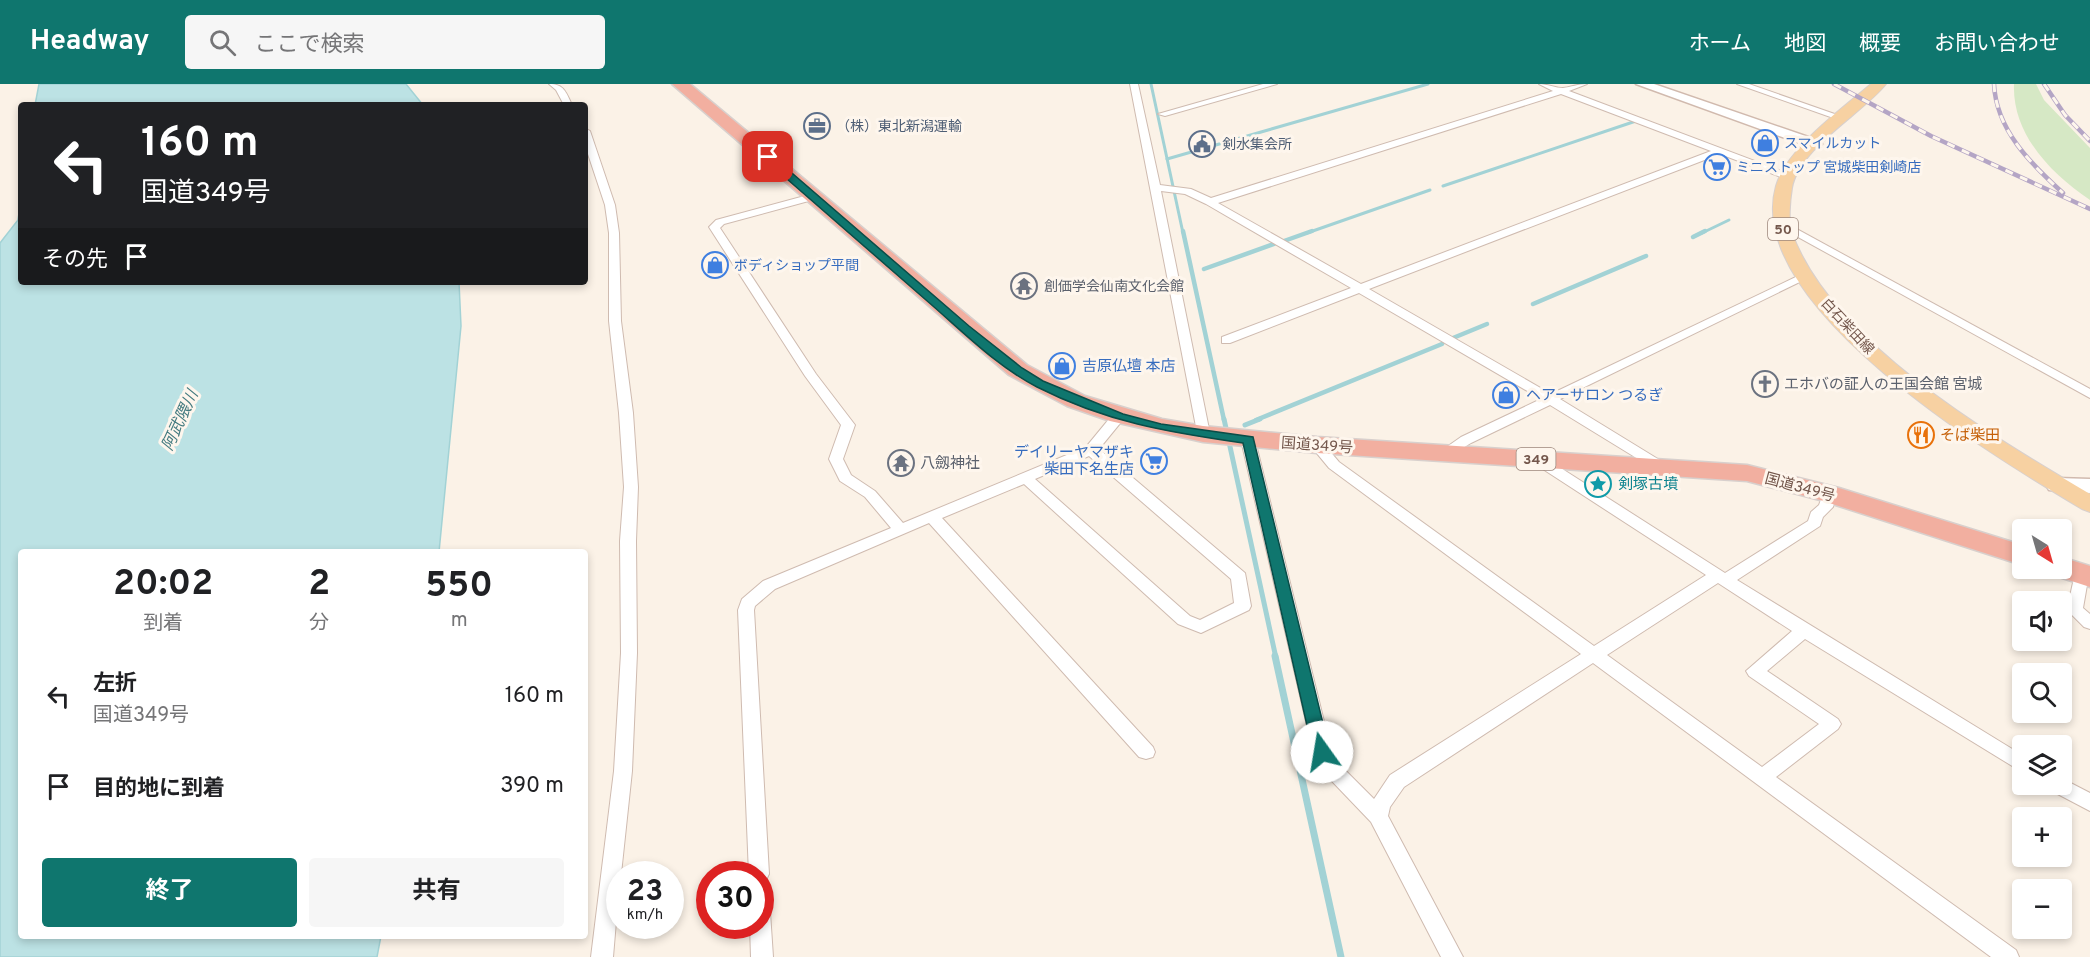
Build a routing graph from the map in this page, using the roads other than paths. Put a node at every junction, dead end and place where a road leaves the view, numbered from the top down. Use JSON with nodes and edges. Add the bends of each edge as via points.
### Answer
{"nodes":[{"id":1,"x":553,"y":84,"type":"edge"},
{"id":2,"x":681,"y":84,"type":"edge"},
{"id":3,"x":1134,"y":84,"type":"edge"},
{"id":4,"x":1273,"y":84,"type":"edge"},
{"id":5,"x":1543,"y":84,"type":"edge"},
{"id":6,"x":1583,"y":84,"type":"edge"},
{"id":7,"x":1642,"y":84,"type":"edge"},
{"id":8,"x":1740,"y":84,"type":"edge"},
{"id":9,"x":1879,"y":84,"type":"edge"},
{"id":10,"x":1561,"y":91,"type":"junction"},
{"id":11,"x":566,"y":102,"type":"edge"},
{"id":12,"x":1162,"y":114,"type":"dead end"},
{"id":13,"x":1842,"y":118,"type":"junction"},
{"id":14,"x":588,"y":140,"type":"edge"},
{"id":15,"x":1815,"y":144,"type":"junction"},
{"id":16,"x":1719,"y":151,"type":"junction"},
{"id":17,"x":1789,"y":177,"type":"junction"},
{"id":18,"x":1156,"y":186,"type":"junction"},
{"id":19,"x":812,"y":196,"type":"junction"},
{"id":20,"x":1210,"y":202,"type":"junction"},
{"id":21,"x":1782,"y":224,"type":"junction"},
{"id":22,"x":1804,"y":277,"type":"junction"},
{"id":23,"x":1358,"y":290,"type":"junction"},
{"id":24,"x":1226,"y":340,"type":"dead end"},
{"id":25,"x":2090,"y":394,"type":"edge"},
{"id":26,"x":1552,"y":400,"type":"junction"},
{"id":27,"x":1119,"y":416,"type":"junction"},
{"id":28,"x":1207,"y":434,"type":"junction"},
{"id":29,"x":1244,"y":439,"type":"junction"},
{"id":30,"x":1317,"y":446,"type":"junction"},
{"id":31,"x":1091,"y":450,"type":"junction"},
{"id":32,"x":1446,"y":454,"type":"junction"},
{"id":33,"x":1537,"y":459,"type":"junction"},
{"id":34,"x":1661,"y":467,"type":"junction"},
{"id":35,"x":1026,"y":478,"type":"junction"},
{"id":36,"x":2058,"y":484,"type":"junction"},
{"id":37,"x":2090,"y":486,"type":"edge"},
{"id":38,"x":1829,"y":494,"type":"junction"},
{"id":39,"x":2090,"y":504,"type":"edge"},
{"id":40,"x":932,"y":517,"type":"junction"},
{"id":41,"x":901,"y":530,"type":"junction"},
{"id":42,"x":2012,"y":552,"type":"edge"},
{"id":43,"x":2072,"y":571,"type":"edge"},
{"id":44,"x":2090,"y":577,"type":"edge"},
{"id":45,"x":1721,"y":578,"type":"junction"},
{"id":46,"x":2090,"y":623,"type":"edge"},
{"id":47,"x":1804,"y":631,"type":"junction"},
{"id":48,"x":1593,"y":653,"type":"junction"},
{"id":49,"x":1146,"y":752,"type":"dead end"},
{"id":50,"x":2012,"y":758,"type":"edge"},
{"id":51,"x":1761,"y":778,"type":"junction"},
{"id":52,"x":2072,"y":793,"type":"edge"},
{"id":53,"x":2090,"y":803,"type":"edge"},
{"id":54,"x":1378,"y":816,"type":"junction"},
{"id":55,"x":758,"y":861,"type":"edge"},
{"id":56,"x":761,"y":939,"type":"edge"},
{"id":57,"x":602,"y":957,"type":"edge"},
{"id":58,"x":762,"y":957,"type":"edge"},
{"id":59,"x":1452,"y":957,"type":"edge"},
{"id":60,"x":2008,"y":957,"type":"edge"}],
"edges":[{"from":1,"to":11,"type":"street"},
{"from":2,"to":19,"type":"highway","name":"国道349号","number":"349"},
{"from":3,"to":18,"type":"street"},
{"from":4,"to":12,"type":"street"},
{"from":5,"to":10,"type":"street"},
{"from":6,"to":10,"type":"street"},
{"from":7,"to":15,"type":"street"},
{"from":8,"to":13,"type":"street"},
{"from":9,"to":13,"type":"main road","name":"白石柴田線","number":"50"},
{"from":10,"to":16,"type":"street"},
{"from":10,"to":20,"type":"street"},
{"from":13,"to":15,"type":"main road","name":"白石柴田線","number":"50"},
{"from":14,"to":57,"type":"street","via":[[610,205],[614,234],[615,321],[627,413],[631,486],[623,771]]},
{"from":15,"to":17,"type":"main road","name":"白石柴田線","number":"50"},
{"from":16,"to":17,"type":"street"},
{"from":16,"to":23,"type":"street"},
{"from":17,"to":21,"type":"main road","name":"白石柴田線","number":"50","via":[[1784,189]]},
{"from":18,"to":20,"type":"street"},
{"from":18,"to":28,"type":"street"},
{"from":19,"to":27,"type":"highway","name":"国道349号","number":"349","via":[[1018,370],[1076,401]]},
{"from":19,"to":41,"type":"street","via":[[714,227],[811,376],[848,425],[836,459],[845,478],[870,494]]},
{"from":20,"to":23,"type":"street"},
{"from":21,"to":22,"type":"main road","name":"白石柴田線","number":"50"},
{"from":21,"to":25,"type":"street"},
{"from":22,"to":26,"type":"street"},
{"from":22,"to":36,"type":"main road","name":"白石柴田線","number":"50","via":[[1863,345],[1893,371],[1967,427]]},
{"from":23,"to":24,"type":"street"},
{"from":23,"to":26,"type":"street"},
{"from":26,"to":32,"type":"street","via":[[1466,440]]},
{"from":26,"to":34,"type":"street"},
{"from":27,"to":28,"type":"highway","name":"国道349号","number":"349","via":[[1161,428]]},
{"from":27,"to":31,"type":"street"},
{"from":28,"to":29,"type":"highway","name":"国道349号","number":"349"},
{"from":29,"to":30,"type":"highway","name":"国道349号","number":"349"},
{"from":29,"to":54,"type":"street","via":[[1322,752],[1333,770]]},
{"from":30,"to":32,"type":"highway","name":"国道349号","number":"349"},
{"from":30,"to":48,"type":"street","via":[[1334,465]]},
{"from":31,"to":35,"type":"street"},
{"from":31,"to":35,"type":"street","via":[[1239,577],[1243,606],[1201,627],[1184,620]]},
{"from":32,"to":33,"type":"highway","name":"国道349号","number":"349"},
{"from":33,"to":34,"type":"highway","name":"国道349号","number":"349"},
{"from":33,"to":45,"type":"street"},
{"from":34,"to":38,"type":"highway","name":"国道349号","number":"349","via":[[1747,473]]},
{"from":35,"to":40,"type":"street"},
{"from":36,"to":37,"type":"street"},
{"from":36,"to":39,"type":"main road","name":"白石柴田線","number":"50"},
{"from":38,"to":42,"type":"highway","name":"国道349号","number":"349"},
{"from":38,"to":45,"type":"street","via":[[1815,523]]},
{"from":40,"to":41,"type":"street"},
{"from":40,"to":49,"type":"street"},
{"from":41,"to":55,"type":"street","via":[[769,585],[748,603]]},
{"from":43,"to":44,"type":"highway"},
{"from":44,"to":46,"type":"street","via":[[2080,582],[2075,610]]},
{"from":45,"to":47,"type":"street"},
{"from":45,"to":48,"type":"street"},
{"from":47,"to":50,"type":"street"},
{"from":47,"to":51,"type":"street","via":[[1755,671],[1832,724]]},
{"from":48,"to":51,"type":"street"},
{"from":48,"to":54,"type":"street","via":[[1397,781],[1381,804]]},
{"from":51,"to":60,"type":"street"},
{"from":52,"to":53,"type":"street"},
{"from":54,"to":59,"type":"street"},
{"from":56,"to":58,"type":"street"}]}
